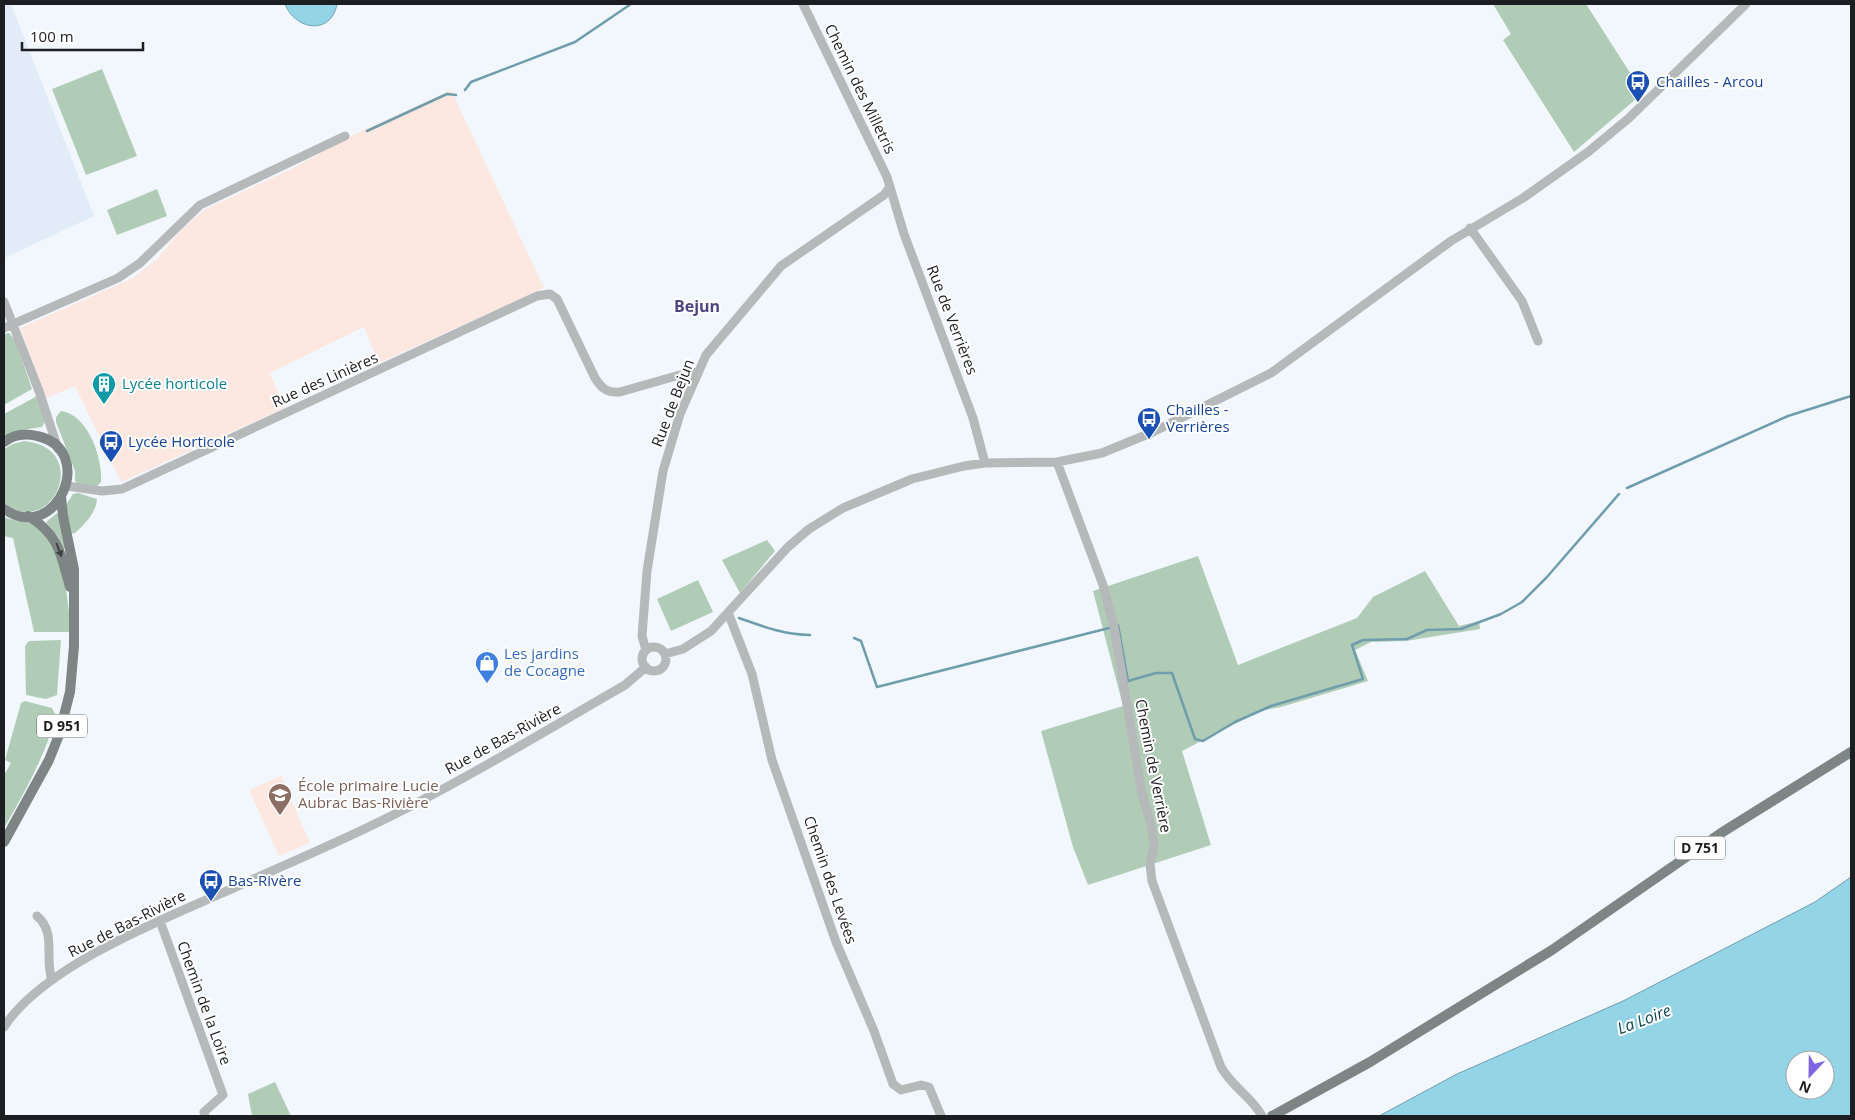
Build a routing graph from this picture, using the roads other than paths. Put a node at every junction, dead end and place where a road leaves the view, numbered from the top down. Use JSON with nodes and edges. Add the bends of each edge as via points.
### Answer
{"nodes":[{"id":1,"x":803,"y":4,"type":"edge"},
{"id":2,"x":1746,"y":4,"type":"edge"},
{"id":3,"x":345,"y":136,"type":"dead end"},
{"id":4,"x":890,"y":187,"type":"junction"},
{"id":5,"x":1470,"y":228,"type":"junction"},
{"id":6,"x":4,"y":302,"type":"edge"},
{"id":7,"x":13,"y":324,"type":"junction"},
{"id":8,"x":4,"y":328,"type":"edge"},
{"id":9,"x":1538,"y":341,"type":"dead end"},
{"id":10,"x":697,"y":373,"type":"junction"},
{"id":11,"x":50,"y":424,"type":"junction"},
{"id":12,"x":40,"y":437,"type":"junction"},
{"id":13,"x":4,"y":442,"type":"edge"},
{"id":14,"x":59,"y":449,"type":"junction"},
{"id":15,"x":1057,"y":462,"type":"junction"},
{"id":16,"x":985,"y":463,"type":"junction"},
{"id":17,"x":66,"y":486,"type":"junction"},
{"id":18,"x":61,"y":497,"type":"junction"},
{"id":19,"x":4,"y":509,"type":"edge"},
{"id":20,"x":28,"y":516,"type":"junction"},
{"id":21,"x":73,"y":597,"type":"junction"},
{"id":22,"x":728,"y":614,"type":"junction"},
{"id":23,"x":646,"y":650,"type":"junction"},
{"id":24,"x":665,"y":654,"type":"junction"},
{"id":25,"x":646,"y":668,"type":"junction"},
{"id":26,"x":1851,"y":752,"type":"edge"},
{"id":27,"x":4,"y":842,"type":"edge"},
{"id":28,"x":37,"y":916,"type":"dead end"},
{"id":29,"x":160,"y":921,"type":"junction"},
{"id":30,"x":52,"y":980,"type":"junction"},
{"id":31,"x":4,"y":1027,"type":"edge"},
{"id":32,"x":204,"y":1114,"type":"edge"},
{"id":33,"x":941,"y":1116,"type":"edge"},
{"id":34,"x":1262,"y":1116,"type":"edge"},
{"id":35,"x":1272,"y":1116,"type":"edge"}],
"edges":[{"from":1,"to":4,"type":"street","name":"Chemin des Milletris"},
{"from":2,"to":5,"type":"street","via":[[1609,136],[1523,198]]},
{"from":3,"to":7,"type":"street","via":[[200,205],[140,263],[118,278]]},
{"from":4,"to":10,"type":"street","name":"Rue de Bejun","via":[[884,195],[782,266],[706,355]]},
{"from":4,"to":16,"type":"street","name":"Rue de Verrières","via":[[904,234],[973,418]]},
{"from":5,"to":9,"type":"street","via":[[1522,300]]},
{"from":5,"to":15,"type":"street","via":[[1271,373],[1153,432],[1102,453]]},
{"from":6,"to":7,"type":"street"},
{"from":7,"to":8,"type":"street"},
{"from":7,"to":11,"type":"street"},
{"from":10,"to":17,"type":"street","name":"Rue des Linières","via":[[690,372],[620,392],[601,388],[557,299],[550,294],[537,296],[122,489],[102,491]]},
{"from":10,"to":23,"type":"street","name":"Rue de Bejun","via":[[672,436],[655,516],[642,621]]},
{"from":11,"to":12,"type":"street"},
{"from":11,"to":14,"type":"street"},
{"from":12,"to":13,"type":"main road","via":[[18,435]]},
{"from":12,"to":14,"type":"main road"},
{"from":14,"to":17,"type":"main road","via":[[68,473]]},
{"from":15,"to":16,"type":"street"},
{"from":15,"to":34,"type":"street","name":"Chemin de Verrière","via":[[1103,585],[1114,626],[1142,794],[1152,824],[1152,881],[1221,1067],[1237,1089],[1256,1104]]},
{"from":16,"to":22,"type":"street","via":[[941,471],[883,490],[843,508],[809,529],[772,563]]},
{"from":17,"to":18,"type":"main road"},
{"from":18,"to":20,"type":"main road","via":[[47,511]]},
{"from":18,"to":21,"type":"main road","number":"D 951","via":[[74,570]]},
{"from":19,"to":20,"type":"main road","via":[[18,516]]},
{"from":20,"to":21,"type":"main road","number":"D 951","one_way":true,"via":[[48,530],[55,540]]},
{"from":21,"to":27,"type":"main road","number":"D 951","via":[[74,654],[67,709],[49,760]]},
{"from":22,"to":24,"type":"street","via":[[693,644]]},
{"from":22,"to":33,"type":"street","name":"Chemin des Levées","via":[[752,674],[772,760],[836,942],[893,1084],[900,1090],[920,1085],[929,1087]]},
{"from":23,"to":24,"type":"street","via":[[657,648]]},
{"from":23,"to":25,"type":"street","via":[[642,656]]},
{"from":24,"to":25,"type":"street","via":[[665,663],[659,670]]},
{"from":25,"to":29,"type":"street","name":"Rue de Bas-Rivière","via":[[625,685],[405,809]]},
{"from":26,"to":35,"type":"main road","number":"D 751","via":[[1721,833],[1552,950],[1370,1062]]},
{"from":28,"to":30,"type":"street","via":[[49,932]]},
{"from":29,"to":30,"type":"street","name":"Rue de Bas-Rivière","via":[[87,957]]},
{"from":29,"to":32,"type":"street","name":"Chemin de la Loire","via":[[223,1095]]},
{"from":30,"to":31,"type":"street","name":"Rue de Bas-Rivière","via":[[19,1007]]}]}
